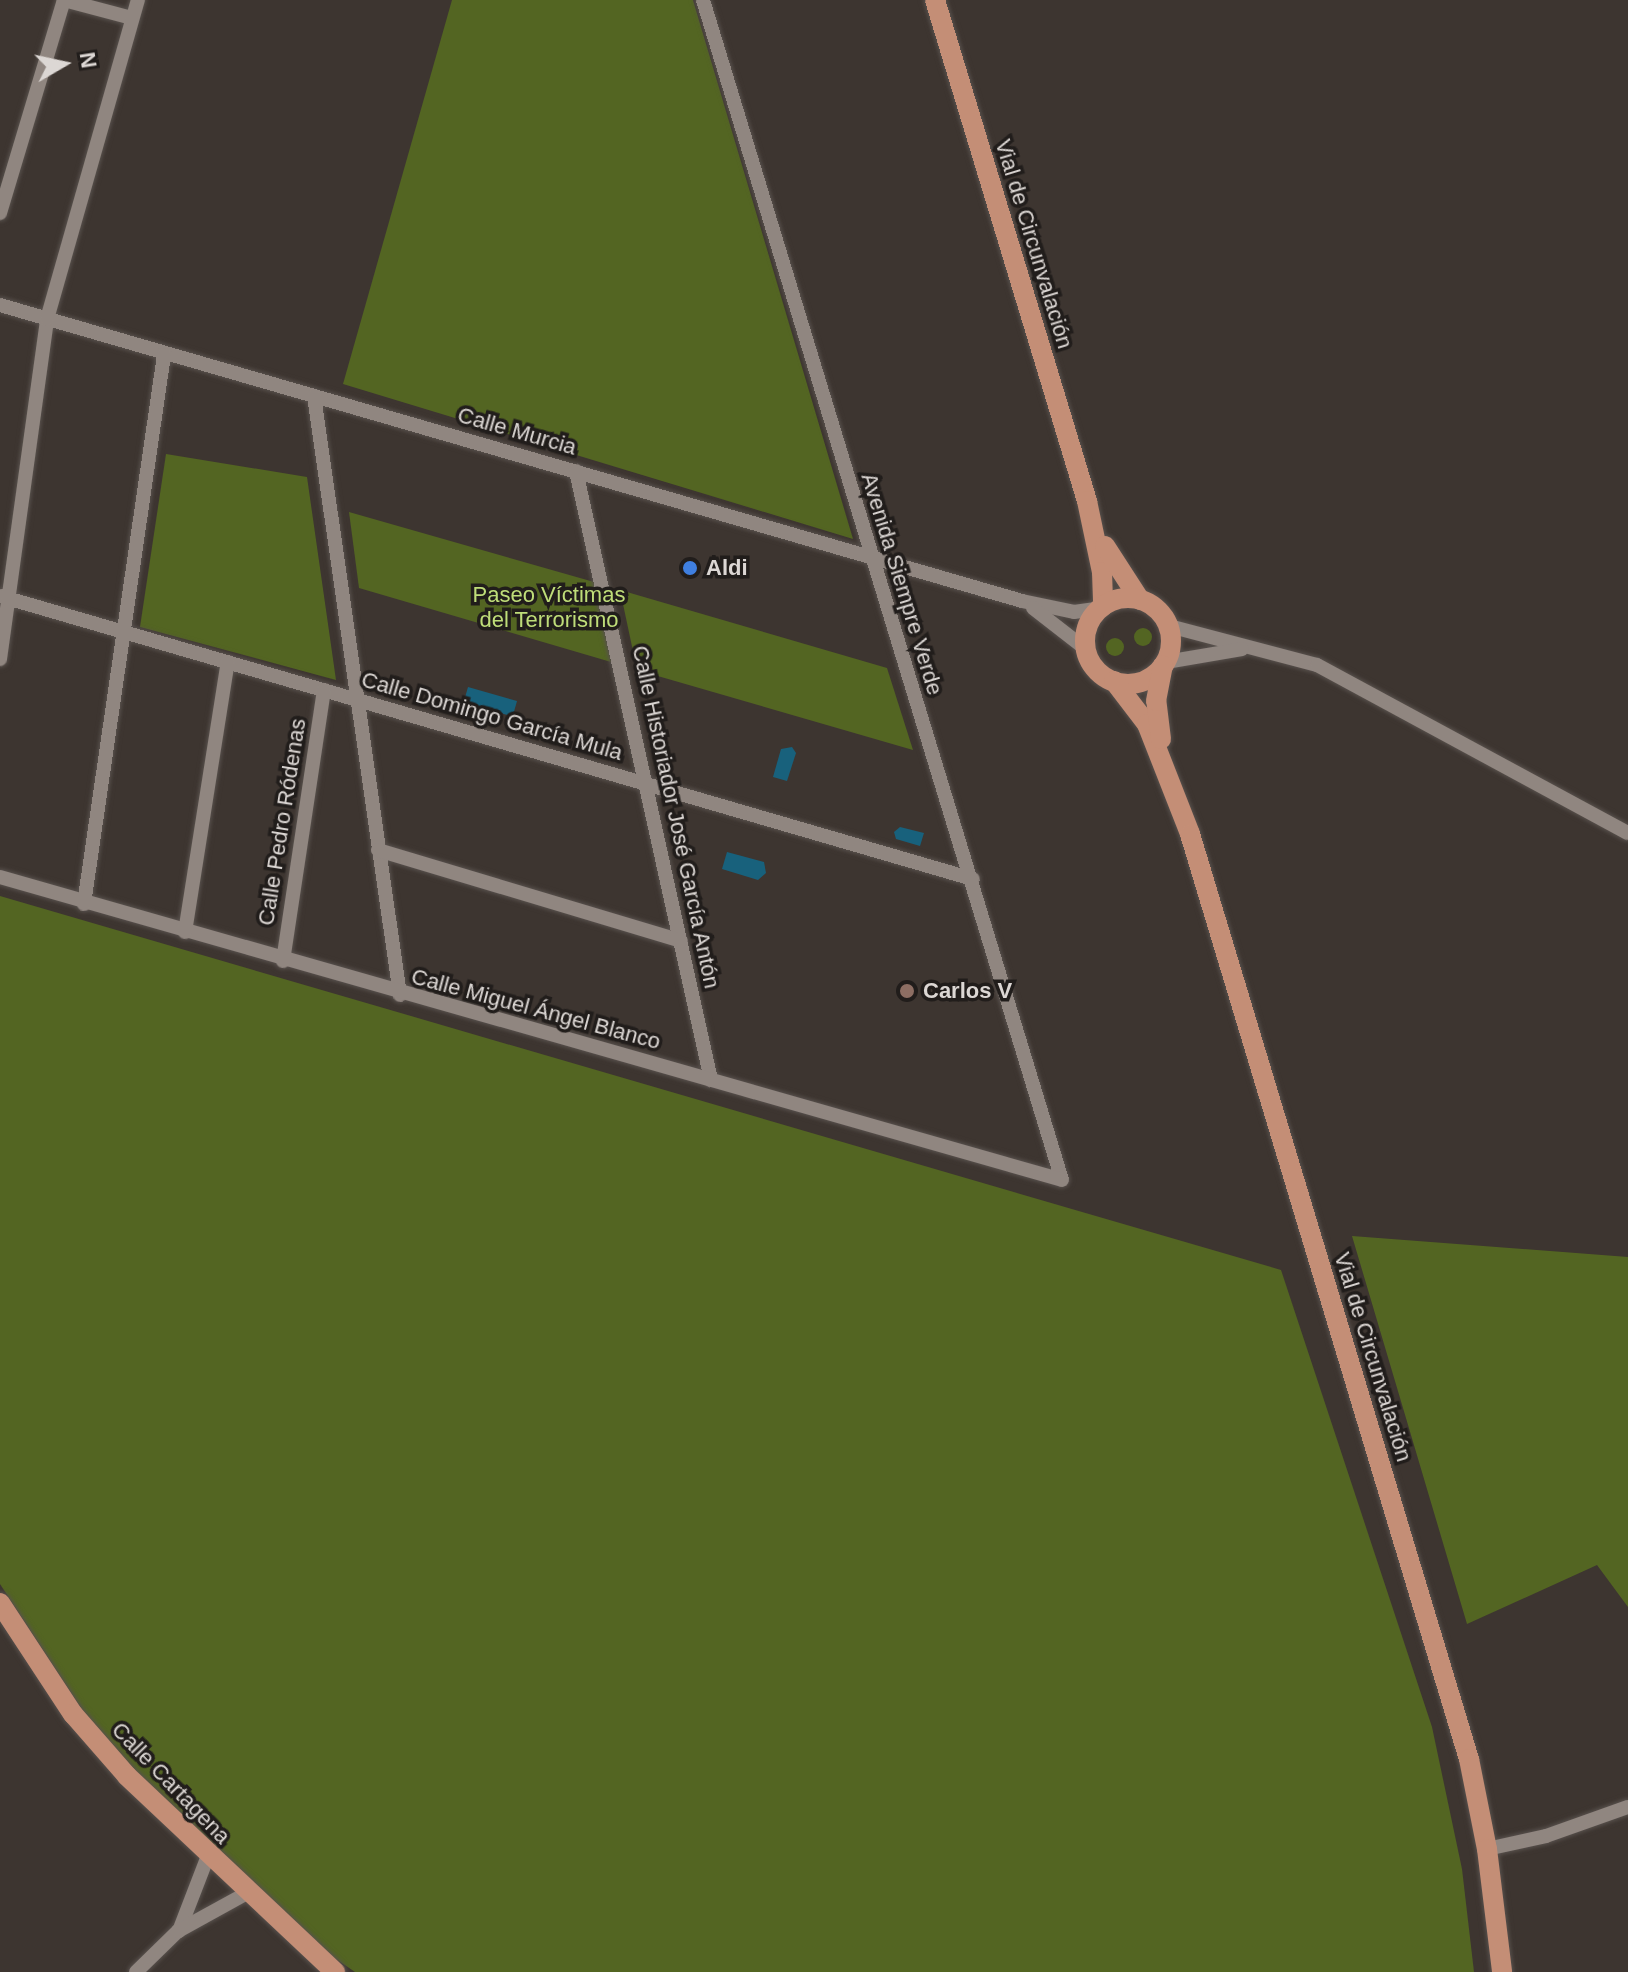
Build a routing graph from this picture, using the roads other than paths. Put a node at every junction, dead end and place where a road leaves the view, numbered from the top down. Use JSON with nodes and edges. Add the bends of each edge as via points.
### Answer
{"nodes":[{"id":1,"x":64,"y":0,"type":"edge"},
{"id":2,"x":138,"y":0,"type":"edge"},
{"id":3,"x":703,"y":0,"type":"edge"},
{"id":4,"x":935,"y":0,"type":"edge"},
{"id":5,"x":132,"y":18,"type":"junction"},
{"id":6,"x":0,"y":213,"type":"edge"},
{"id":7,"x":0,"y":305,"type":"edge"},
{"id":8,"x":47,"y":319,"type":"junction"},
{"id":9,"x":164,"y":355,"type":"junction"},
{"id":10,"x":314,"y":396,"type":"junction"},
{"id":11,"x":576,"y":471,"type":"junction"},
{"id":12,"x":1087,"y":501,"type":"junction"},
{"id":13,"x":870,"y":558,"type":"junction"},
{"id":14,"x":5,"y":597,"type":"edge"},
{"id":15,"x":1140,"y":600,"type":"junction"},
{"id":16,"x":1022,"y":601,"type":"junction"},
{"id":17,"x":1102,"y":607,"type":"junction"},
{"id":18,"x":1169,"y":626,"type":"junction"},
{"id":19,"x":126,"y":632,"type":"junction"},
{"id":20,"x":1263,"y":648,"type":"junction"},
{"id":21,"x":1087,"y":650,"type":"junction"},
{"id":22,"x":0,"y":659,"type":"edge"},
{"id":23,"x":228,"y":662,"type":"junction"},
{"id":24,"x":1164,"y":664,"type":"junction"},
{"id":25,"x":1114,"y":681,"type":"junction"},
{"id":26,"x":324,"y":690,"type":"junction"},
{"id":27,"x":357,"y":700,"type":"junction"},
{"id":28,"x":1166,"y":763,"type":"junction"},
{"id":29,"x":648,"y":784,"type":"junction"},
{"id":30,"x":1628,"y":833,"type":"edge"},
{"id":31,"x":378,"y":850,"type":"junction"},
{"id":32,"x":0,"y":877,"type":"edge"},
{"id":33,"x":973,"y":879,"type":"junction"},
{"id":34,"x":84,"y":904,"type":"junction"},
{"id":35,"x":185,"y":932,"type":"junction"},
{"id":36,"x":681,"y":941,"type":"junction"},
{"id":37,"x":283,"y":961,"type":"junction"},
{"id":38,"x":400,"y":995,"type":"junction"},
{"id":39,"x":711,"y":1080,"type":"junction"},
{"id":40,"x":1062,"y":1180,"type":"joint"},
{"id":41,"x":0,"y":1603,"type":"edge"},
{"id":42,"x":1628,"y":1807,"type":"edge"},
{"id":43,"x":1487,"y":1849,"type":"junction"},
{"id":44,"x":208,"y":1856,"type":"junction"},
{"id":45,"x":247,"y":1893,"type":"junction"},
{"id":46,"x":178,"y":1931,"type":"junction"},
{"id":47,"x":136,"y":1972,"type":"edge"},
{"id":48,"x":335,"y":1972,"type":"edge"},
{"id":49,"x":1502,"y":1972,"type":"edge"}],
"edges":[{"from":1,"to":5,"type":"street"},
{"from":1,"to":6,"type":"street"},
{"from":2,"to":5,"type":"street"},
{"from":3,"to":13,"type":"street","name":"Avenida Siempre Verde"},
{"from":4,"to":12,"type":"main road","name":"Vial de Circunvalación"},
{"from":5,"to":8,"type":"street"},
{"from":7,"to":8,"type":"street","name":"Calle Murcia"},
{"from":8,"to":9,"type":"street","name":"Calle Murcia"},
{"from":8,"to":14,"type":"street"},
{"from":9,"to":10,"type":"street","name":"Calle Murcia"},
{"from":9,"to":19,"type":"street"},
{"from":10,"to":11,"type":"street","name":"Calle Murcia"},
{"from":10,"to":27,"type":"street"},
{"from":11,"to":13,"type":"street","name":"Calle Murcia"},
{"from":11,"to":29,"type":"street","name":"Calle Historiador José García Antón"},
{"from":12,"to":15,"type":"main road","name":"Vial de Circunvalación","via":[[1109,555]]},
{"from":12,"to":17,"type":"main road","name":"Vial de Circunvalación","via":[[1102,572]]},
{"from":13,"to":16,"type":"street","name":"Calle Murcia"},
{"from":13,"to":33,"type":"street","name":"Avenida Siempre Verde"},
{"from":14,"to":19,"type":"street","name":"Calle Domingo García Mula"},
{"from":14,"to":22,"type":"street"},
{"from":15,"to":17,"type":"main road","via":[[1122,598]]},
{"from":15,"to":18,"type":"main road"},
{"from":16,"to":17,"type":"street","name":"Calle Murcia","via":[[1074,612]]},
{"from":16,"to":21,"type":"street","name":"Calle Murcia"},
{"from":17,"to":21,"type":"main road","via":[[1088,627]]},
{"from":18,"to":20,"type":"street","via":[[1205,639]]},
{"from":18,"to":24,"type":"main road"},
{"from":19,"to":23,"type":"street","name":"Calle Domingo García Mula"},
{"from":19,"to":34,"type":"street"},
{"from":20,"to":24,"type":"street","via":[[1211,651]]},
{"from":20,"to":30,"type":"street","via":[[1317,665]]},
{"from":21,"to":25,"type":"main road","via":[[1097,670]]},
{"from":23,"to":26,"type":"street","name":"Calle Domingo García Mula"},
{"from":23,"to":35,"type":"street"},
{"from":24,"to":25,"type":"main road","via":[[1142,681]]},
{"from":24,"to":28,"type":"main road","name":"Vial de Circunvalación","via":[[1156,701]]},
{"from":25,"to":28,"type":"main road","name":"Vial de Circunvalación","via":[[1136,705]]},
{"from":26,"to":27,"type":"street","name":"Calle Domingo García Mula"},
{"from":26,"to":37,"type":"street","name":"Calle Pedro Ródenas"},
{"from":27,"to":29,"type":"street","name":"Calle Domingo García Mula"},
{"from":27,"to":31,"type":"street"},
{"from":28,"to":43,"type":"main road","name":"Vial de Circunvalación","via":[[1469,1759]]},
{"from":29,"to":33,"type":"street","name":"Calle Domingo García Mula"},
{"from":29,"to":36,"type":"street","name":"Calle Historiador José García Antón"},
{"from":31,"to":36,"type":"street"},
{"from":31,"to":38,"type":"street"},
{"from":32,"to":34,"type":"street","name":"Calle Miguel Ángel Blanco"},
{"from":33,"to":40,"type":"street","name":"Avenida Siempre Verde"},
{"from":34,"to":35,"type":"street","name":"Calle Miguel Ángel Blanco"},
{"from":35,"to":37,"type":"street","name":"Calle Miguel Ángel Blanco"},
{"from":36,"to":39,"type":"street","name":"Calle Historiador José García Antón"},
{"from":37,"to":38,"type":"street","name":"Calle Miguel Ángel Blanco"},
{"from":38,"to":39,"type":"street","name":"Calle Miguel Ángel Blanco"},
{"from":39,"to":40,"type":"street","name":"Calle Miguel Ángel Blanco"},
{"from":41,"to":44,"type":"main road","name":"Calle Cartagena","via":[[73,1714]]},
{"from":42,"to":43,"type":"street","via":[[1546,1836]]},
{"from":43,"to":49,"type":"main road","name":"Vial de Circunvalación"},
{"from":44,"to":45,"type":"main road","name":"Calle Cartagena"},
{"from":44,"to":46,"type":"street"},
{"from":45,"to":46,"type":"street"},
{"from":45,"to":48,"type":"main road","name":"Calle Cartagena"},
{"from":46,"to":47,"type":"street"}]}
